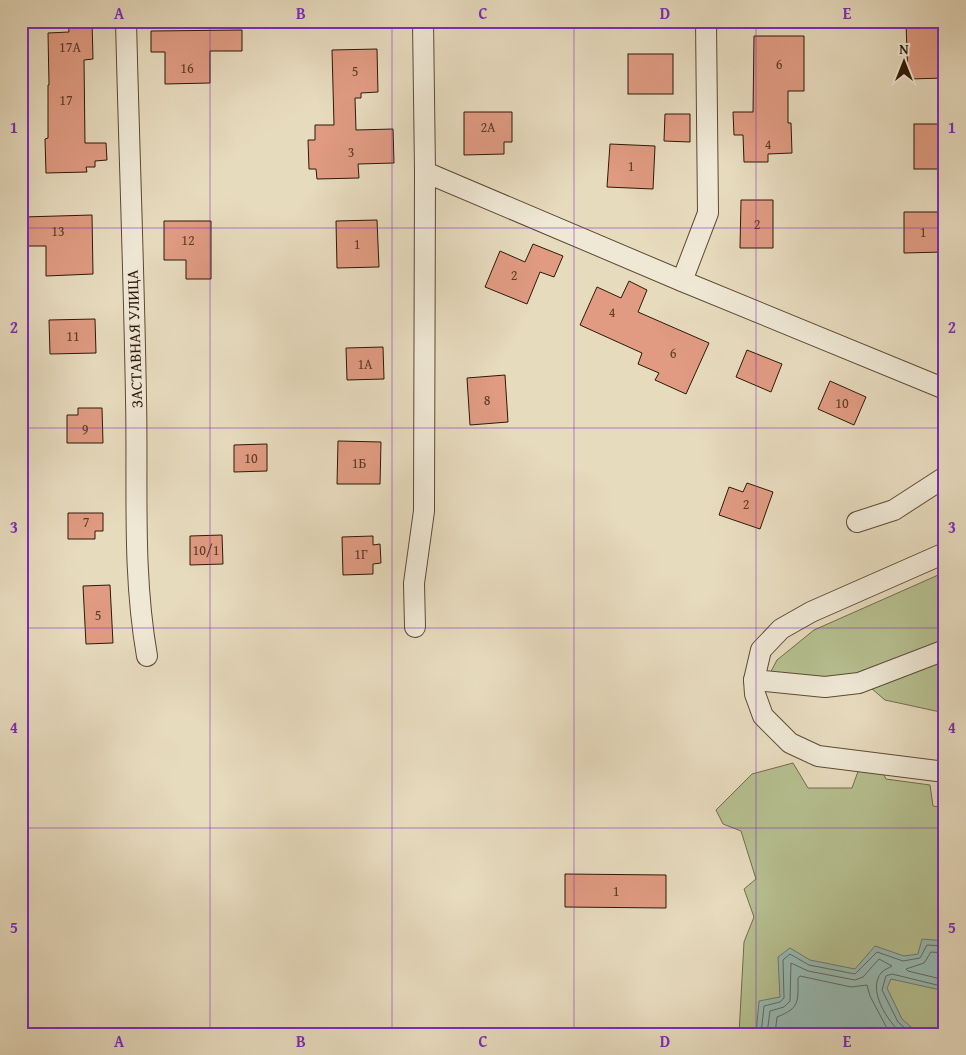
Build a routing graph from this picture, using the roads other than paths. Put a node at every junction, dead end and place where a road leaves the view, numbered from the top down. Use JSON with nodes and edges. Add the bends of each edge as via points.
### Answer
{"nodes":[{"id":1,"x":126,"y":21,"type":"edge"},
{"id":2,"x":423,"y":21,"type":"edge"},
{"id":3,"x":706,"y":21,"type":"edge"},
{"id":4,"x":425,"y":172,"type":"junction"},
{"id":5,"x":682,"y":281,"type":"junction"},
{"id":6,"x":945,"y":389,"type":"edge"},
{"id":7,"x":945,"y":477,"type":"edge"},
{"id":8,"x":857,"y":522,"type":"dead end"},
{"id":9,"x":945,"y":552,"type":"edge"},
{"id":10,"x":414,"y":627,"type":"dead end"},
{"id":11,"x":945,"y":650,"type":"edge"},
{"id":12,"x":147,"y":656,"type":"dead end"},
{"id":13,"x":754,"y":680,"type":"junction"},
{"id":14,"x":945,"y":772,"type":"edge"}],
"edges":[{"from":1,"to":12,"type":"street","name":"ЗАСТАВНАЯ УЛИЦА","via":[[137,535],[140,616]]},
{"from":2,"to":4,"type":"street"},
{"from":3,"to":5,"type":"street","via":[[708,213]]},
{"from":4,"to":5,"type":"street"},
{"from":4,"to":10,"type":"street","via":[[424,511],[414,583]]},
{"from":5,"to":6,"type":"street"},
{"from":7,"to":8,"type":"street","via":[[894,510]]},
{"from":9,"to":13,"type":"street","via":[[811,612],[781,629],[761,650]]},
{"from":11,"to":13,"type":"street","via":[[860,684],[825,687]]},
{"from":13,"to":14,"type":"street","via":[[755,694],[764,716],[790,743],[818,756]]}]}
